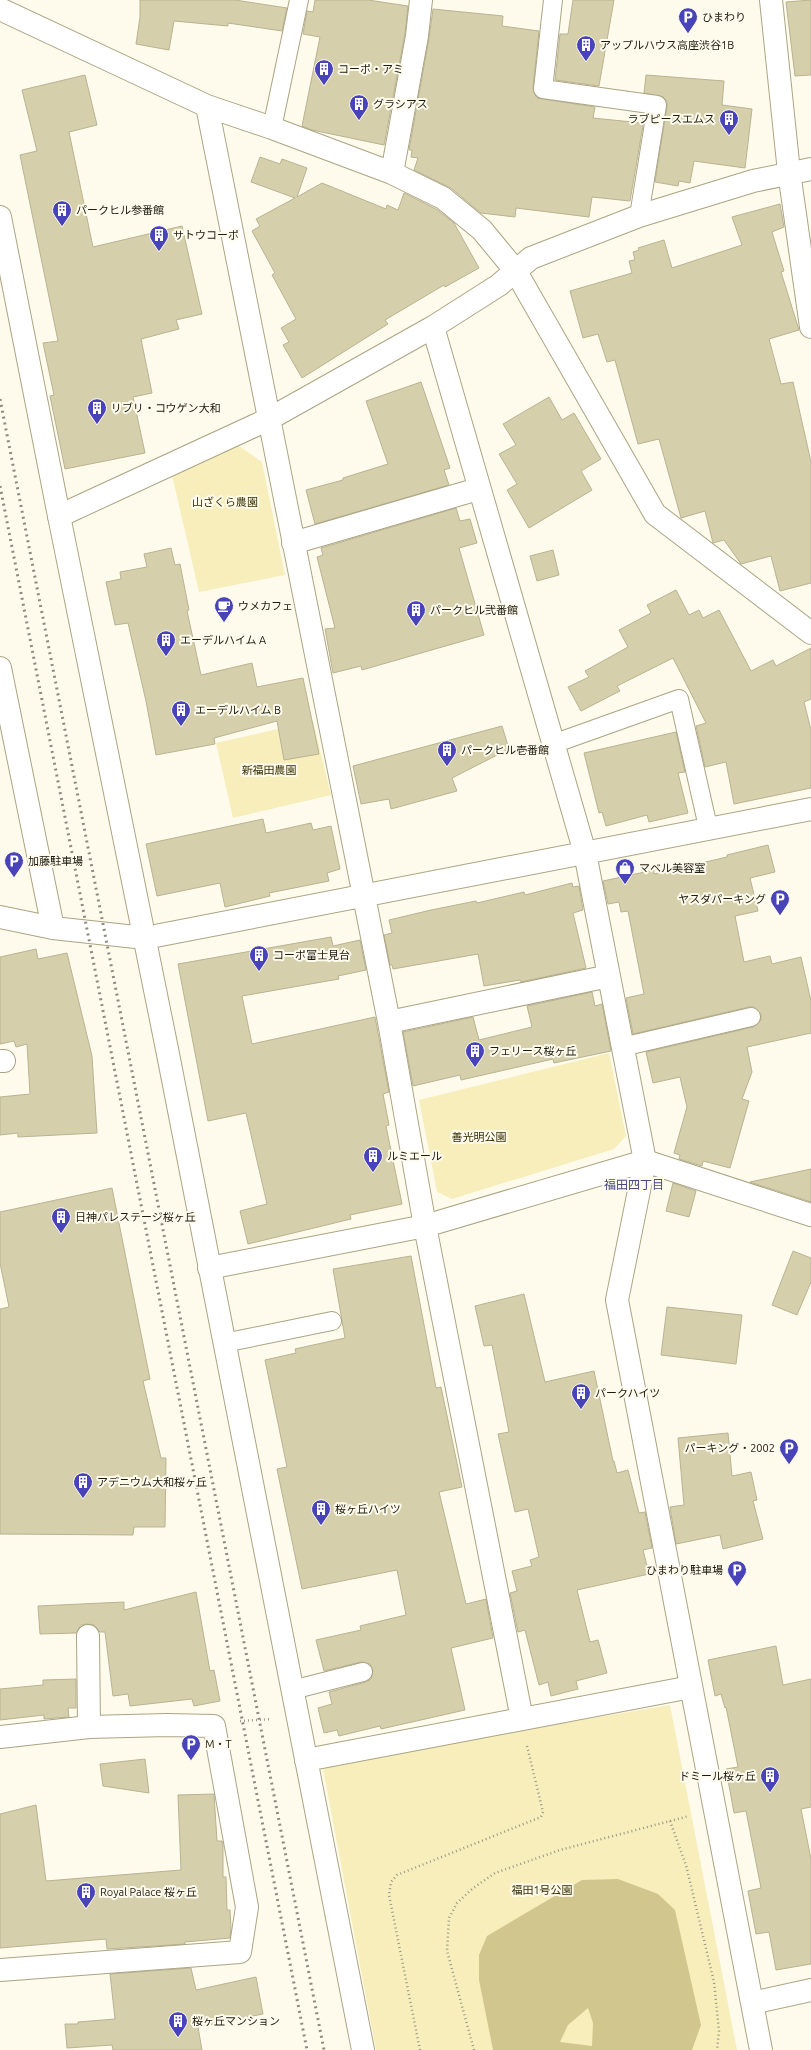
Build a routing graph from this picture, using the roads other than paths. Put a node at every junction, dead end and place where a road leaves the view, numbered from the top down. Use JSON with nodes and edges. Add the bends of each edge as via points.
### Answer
{"nodes":[{"id":1,"x":299,"y":0,"type":"edge"},
{"id":2,"x":421,"y":0,"type":"edge"},
{"id":3,"x":553,"y":0,"type":"edge"},
{"id":4,"x":771,"y":0,"type":"edge"},
{"id":5,"x":0,"y":9,"type":"edge"},
{"id":6,"x":207,"y":106,"type":"junction"},
{"id":7,"x":272,"y":128,"type":"junction"},
{"id":8,"x":811,"y":169,"type":"edge"},
{"id":9,"x":789,"y":172,"type":"junction"},
{"id":10,"x":392,"y":173,"type":"junction"},
{"id":11,"x":639,"y":216,"type":"junction"},
{"id":12,"x":0,"y":217,"type":"edge"},
{"id":13,"x":515,"y":270,"type":"junction"},
{"id":14,"x":433,"y":327,"type":"junction"},
{"id":15,"x":811,"y":327,"type":"edge"},
{"id":16,"x":269,"y":418,"type":"junction"},
{"id":17,"x":478,"y":489,"type":"junction"},
{"id":18,"x":59,"y":516,"type":"junction"},
{"id":19,"x":293,"y":543,"type":"junction"},
{"id":20,"x":811,"y":633,"type":"edge"},
{"id":21,"x":0,"y":668,"type":"edge"},
{"id":22,"x":553,"y":744,"type":"junction"},
{"id":23,"x":811,"y":809,"type":"edge"},
{"id":24,"x":708,"y":827,"type":"junction"},
{"id":25,"x":585,"y":853,"type":"junction"},
{"id":26,"x":363,"y":896,"type":"junction"},
{"id":27,"x":0,"y":917,"type":"edge"},
{"id":28,"x":53,"y":928,"type":"junction"},
{"id":29,"x":145,"y":938,"type":"junction"},
{"id":30,"x":609,"y":976,"type":"junction"},
{"id":31,"x":751,"y":1017,"type":"dead end"},
{"id":32,"x":389,"y":1022,"type":"junction"},
{"id":33,"x":622,"y":1047,"type":"junction"},
{"id":34,"x":645,"y":1161,"type":"junction"},
{"id":35,"x":811,"y":1215,"type":"edge"},
{"id":36,"x":425,"y":1226,"type":"junction"},
{"id":37,"x":210,"y":1268,"type":"junction"},
{"id":38,"x":332,"y":1321,"type":"dead end"},
{"id":39,"x":224,"y":1343,"type":"junction"},
{"id":40,"x":88,"y":1636,"type":"dead end"},
{"id":41,"x":363,"y":1672,"type":"dead end"},
{"id":42,"x":691,"y":1687,"type":"junction"},
{"id":43,"x":292,"y":1690,"type":"junction"},
{"id":44,"x":522,"y":1719,"type":"junction"},
{"id":45,"x":89,"y":1727,"type":"junction"},
{"id":46,"x":0,"y":1737,"type":"edge"},
{"id":47,"x":306,"y":1760,"type":"junction"},
{"id":48,"x":0,"y":1970,"type":"edge"},
{"id":49,"x":811,"y":1990,"type":"edge"},
{"id":50,"x":752,"y":2003,"type":"junction"},
{"id":51,"x":363,"y":2050,"type":"edge"},
{"id":52,"x":762,"y":2050,"type":"edge"}],
"edges":[{"from":1,"to":7,"type":"lane"},
{"from":2,"to":10,"type":"street","via":[[417,36]]},
{"from":3,"to":11,"type":"lane","via":[[543,89],[657,105]]},
{"from":4,"to":9,"type":"street"},
{"from":5,"to":6,"type":"street"},
{"from":6,"to":7,"type":"street"},
{"from":6,"to":16,"type":"street"},
{"from":7,"to":10,"type":"street"},
{"from":8,"to":9,"type":"street"},
{"from":9,"to":11,"type":"street"},
{"from":9,"to":15,"type":"street"},
{"from":10,"to":13,"type":"street","via":[[443,198],[482,230]]},
{"from":11,"to":13,"type":"street","via":[[531,258]]},
{"from":12,"to":18,"type":"street"},
{"from":13,"to":14,"type":"street","via":[[499,284]]},
{"from":13,"to":20,"type":"street","via":[[655,514]]},
{"from":14,"to":16,"type":"street"},
{"from":14,"to":17,"type":"street"},
{"from":16,"to":18,"type":"street"},
{"from":16,"to":19,"type":"street"},
{"from":17,"to":19,"type":"street"},
{"from":17,"to":22,"type":"street"},
{"from":18,"to":29,"type":"street"},
{"from":19,"to":26,"type":"street"},
{"from":21,"to":28,"type":"street"},
{"from":22,"to":24,"type":"lane","via":[[679,699]]},
{"from":22,"to":25,"type":"street"},
{"from":23,"to":24,"type":"street"},
{"from":24,"to":25,"type":"street"},
{"from":25,"to":26,"type":"street"},
{"from":25,"to":30,"type":"street"},
{"from":26,"to":29,"type":"street"},
{"from":26,"to":32,"type":"street"},
{"from":27,"to":28,"type":"street"},
{"from":28,"to":29,"type":"street"},
{"from":29,"to":37,"type":"street"},
{"from":30,"to":32,"type":"street"},
{"from":30,"to":33,"type":"street"},
{"from":31,"to":33,"type":"lane"},
{"from":32,"to":36,"type":"street"},
{"from":33,"to":34,"type":"street"},
{"from":34,"to":35,"type":"street"},
{"from":34,"to":36,"type":"street"},
{"from":34,"to":42,"type":"street","via":[[617,1300]]},
{"from":36,"to":37,"type":"street"},
{"from":36,"to":44,"type":"street"},
{"from":37,"to":39,"type":"street"},
{"from":38,"to":39,"type":"lane"},
{"from":39,"to":43,"type":"street"},
{"from":40,"to":45,"type":"street"},
{"from":41,"to":43,"type":"lane"},
{"from":42,"to":44,"type":"street"},
{"from":42,"to":50,"type":"street"},
{"from":43,"to":47,"type":"street"},
{"from":44,"to":47,"type":"street"},
{"from":45,"to":46,"type":"street"},
{"from":45,"to":48,"type":"street","via":[[214,1726],[247,1907],[240,1952]]},
{"from":47,"to":51,"type":"street"},
{"from":49,"to":50,"type":"street"},
{"from":50,"to":52,"type":"street"}]}
